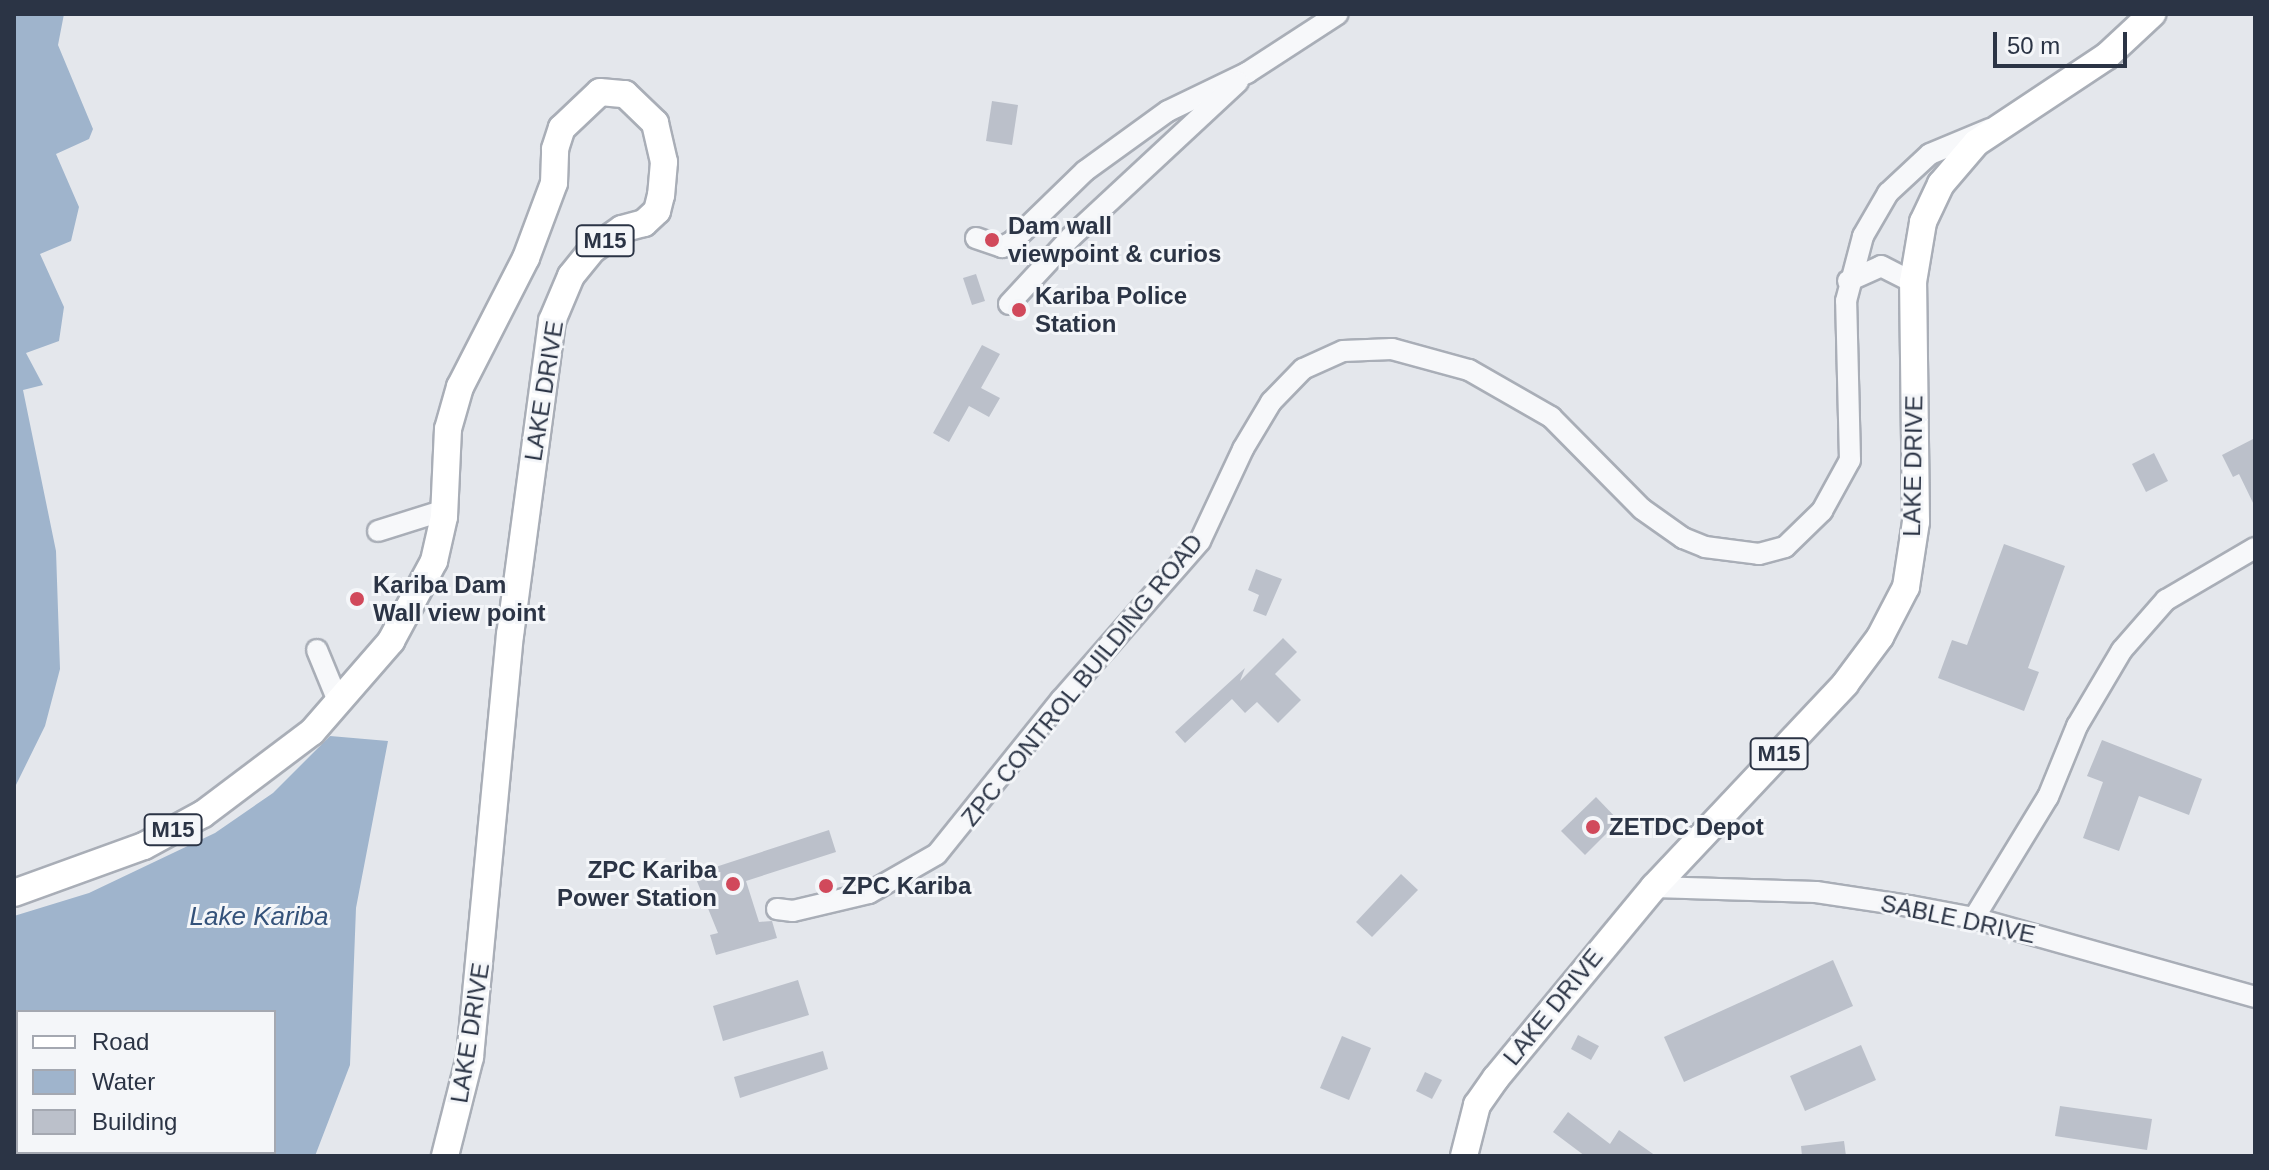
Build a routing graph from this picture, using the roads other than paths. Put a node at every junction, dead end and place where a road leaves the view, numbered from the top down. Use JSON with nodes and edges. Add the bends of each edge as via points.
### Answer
{"nodes":[{"id":1,"x":1338,"y":14,"type":"edge"},
{"id":2,"x":2152,"y":14,"type":"edge"},
{"id":3,"x":1247,"y":73,"type":"junction"},
{"id":4,"x":1998,"y":127,"type":"junction"},
{"id":5,"x":976,"y":238,"type":"dead end"},
{"id":6,"x":1848,"y":281,"type":"junction"},
{"id":7,"x":1913,"y":282,"type":"junction"},
{"id":8,"x":1009,"y":304,"type":"dead end"},
{"id":9,"x":445,"y":510,"type":"junction"},
{"id":10,"x":378,"y":531,"type":"dead end"},
{"id":11,"x":2255,"y":548,"type":"edge"},
{"id":12,"x":317,"y":650,"type":"dead end"},
{"id":13,"x":338,"y":701,"type":"junction"},
{"id":14,"x":1654,"y":887,"type":"junction"},
{"id":15,"x":14,"y":893,"type":"edge"},
{"id":16,"x":777,"y":909,"type":"dead end"},
{"id":17,"x":1974,"y":918,"type":"junction"},
{"id":18,"x":2255,"y":997,"type":"edge"},
{"id":19,"x":445,"y":1156,"type":"edge"},
{"id":20,"x":1464,"y":1156,"type":"edge"}],
"edges":[{"from":1,"to":3,"type":"street"},
{"from":2,"to":4,"type":"main road","name":"LAKE DRIVE","number":"M15","via":[[2107,56]]},
{"from":3,"to":5,"type":"street","via":[[1193,96],[1121,144],[1040,210],[1012,242],[1002,247]]},
{"from":3,"to":8,"type":"street","via":[[1071,237]]},
{"from":4,"to":6,"type":"street","name":"ZPC CONTROL BUILDING ROAD","via":[[1930,154],[1888,193],[1863,236]]},
{"from":4,"to":7,"type":"main road","name":"LAKE DRIVE","number":"M15","via":[[1954,167],[1930,204]]},
{"from":6,"to":7,"type":"street","via":[[1881,266],[1898,270]]},
{"from":6,"to":16,"type":"street","name":"ZPC CONTROL BUILDING ROAD","via":[[1850,460],[1835,493],[1804,532],[1785,547],[1759,554],[1714,549],[1683,538],[1642,509],[1551,417],[1469,370],[1427,355],[1374,347],[1314,362],[1271,402],[1200,541],[1061,700],[949,842],[896,882],[869,893],[793,911]]},
{"from":7,"to":14,"type":"main road","name":"LAKE DRIVE","number":"M15","via":[[1916,522],[1906,587],[1880,637],[1845,684]]},
{"from":9,"to":10,"type":"street"},
{"from":9,"to":13,"type":"main road","name":"LAKE DRIVE","number":"M15","via":[[434,561],[391,641]]},
{"from":9,"to":19,"type":"main road","name":"LAKE DRIVE","number":"M15","via":[[448,429],[460,387],[526,258],[554,183],[562,128],[600,92],[625,94],[655,123],[664,162],[661,195],[657,211],[644,223],[622,229],[592,250],[571,276],[552,321],[510,634],[470,1057]]},
{"from":11,"to":17,"type":"street","via":[[2166,600],[2122,650],[2077,726],[2048,797]]},
{"from":12,"to":13,"type":"street"},
{"from":13,"to":15,"type":"main road","name":"LAKE DRIVE","number":"M15","via":[[312,732],[237,791],[144,846]]},
{"from":14,"to":17,"type":"street","name":"SABLE DRIVE","via":[[1816,892]]},
{"from":14,"to":20,"type":"main road","name":"LAKE DRIVE","number":"M15","via":[[1496,1078],[1477,1105]]},
{"from":17,"to":18,"type":"street","name":"SABLE DRIVE"}]}
